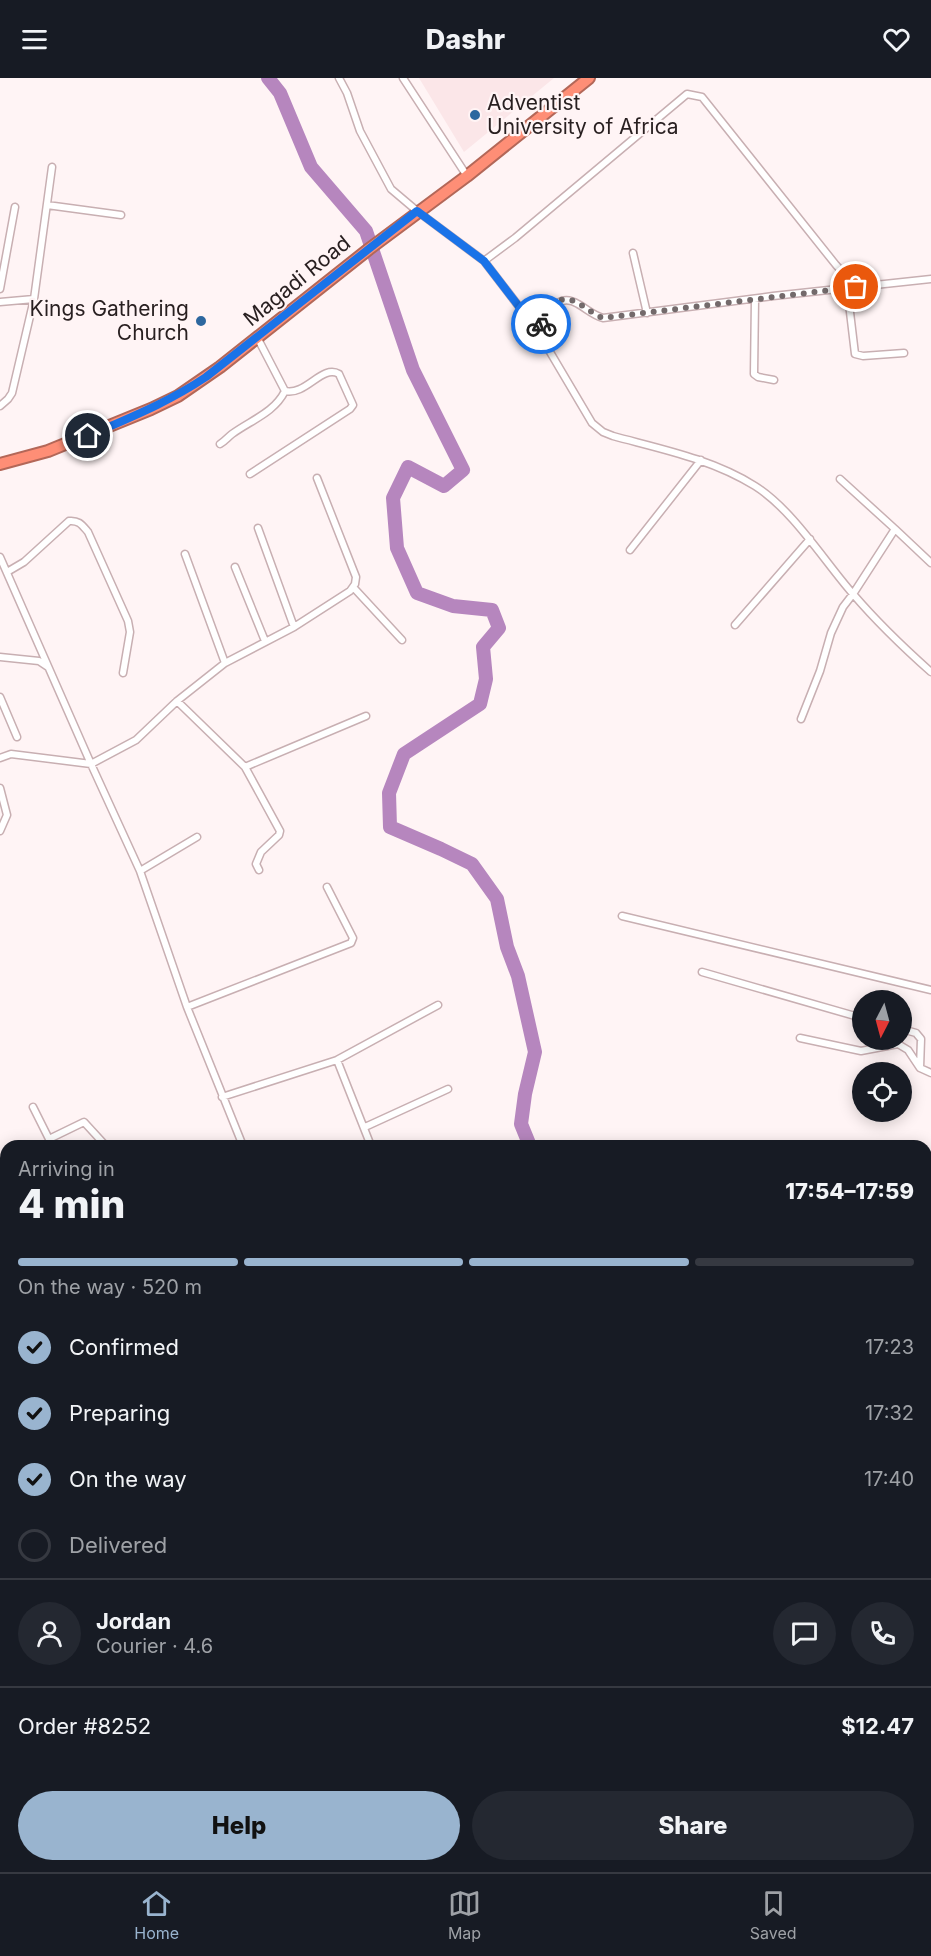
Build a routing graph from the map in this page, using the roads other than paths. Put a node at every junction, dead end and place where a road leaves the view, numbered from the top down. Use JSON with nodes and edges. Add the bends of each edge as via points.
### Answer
{"nodes":[{"id":1,"x":339,"y":78,"type":"edge"},
{"id":2,"x":403,"y":78,"type":"edge"},
{"id":3,"x":589,"y":78,"type":"edge"},
{"id":4,"x":52,"y":167,"type":"dead end"},
{"id":5,"x":468,"y":176,"type":"junction"},
{"id":6,"x":47,"y":205,"type":"junction"},
{"id":7,"x":15,"y":207,"type":"dead end"},
{"id":8,"x":417,"y":211,"type":"junction"},
{"id":9,"x":121,"y":215,"type":"dead end"},
{"id":10,"x":633,"y":253,"type":"dead end"},
{"id":11,"x":484,"y":261,"type":"junction"},
{"id":12,"x":931,"y":279,"type":"edge"},
{"id":13,"x":847,"y":287,"type":"junction"},
{"id":14,"x":856,"y":287,"type":"junction"},
{"id":15,"x":0,"y":289,"type":"edge"},
{"id":16,"x":34,"y":299,"type":"junction"},
{"id":17,"x":755,"y":299,"type":"junction"},
{"id":18,"x":0,"y":302,"type":"edge"},
{"id":19,"x":647,"y":313,"type":"junction"},
{"id":20,"x":537,"y":330,"type":"junction"},
{"id":21,"x":257,"y":337,"type":"junction"},
{"id":22,"x":904,"y":353,"type":"dead end"},
{"id":23,"x":774,"y":380,"type":"dead end"},
{"id":24,"x":285,"y":391,"type":"junction"},
{"id":25,"x":0,"y":406,"type":"edge"},
{"id":26,"x":220,"y":444,"type":"dead end"},
{"id":27,"x":701,"y":460,"type":"junction"},
{"id":28,"x":0,"y":464,"type":"edge"},
{"id":29,"x":250,"y":474,"type":"dead end"},
{"id":30,"x":317,"y":478,"type":"dead end"},
{"id":31,"x":840,"y":479,"type":"dead end"},
{"id":32,"x":258,"y":528,"type":"dead end"},
{"id":33,"x":895,"y":529,"type":"junction"},
{"id":34,"x":810,"y":539,"type":"junction"},
{"id":35,"x":630,"y":550,"type":"dead end"},
{"id":36,"x":185,"y":554,"type":"dead end"},
{"id":37,"x":0,"y":556,"type":"edge"},
{"id":38,"x":931,"y":563,"type":"edge"},
{"id":39,"x":235,"y":567,"type":"dead end"},
{"id":40,"x":7,"y":572,"type":"junction"},
{"id":41,"x":353,"y":587,"type":"junction"},
{"id":42,"x":853,"y":594,"type":"junction"},
{"id":43,"x":735,"y":625,"type":"dead end"},
{"id":44,"x":294,"y":627,"type":"junction"},
{"id":45,"x":402,"y":640,"type":"dead end"},
{"id":46,"x":265,"y":641,"type":"junction"},
{"id":47,"x":0,"y":657,"type":"edge"},
{"id":48,"x":225,"y":663,"type":"junction"},
{"id":49,"x":49,"y":668,"type":"junction"},
{"id":50,"x":931,"y":672,"type":"edge"},
{"id":51,"x":123,"y":673,"type":"dead end"},
{"id":52,"x":0,"y":697,"type":"edge"},
{"id":53,"x":177,"y":701,"type":"junction"},
{"id":54,"x":366,"y":716,"type":"dead end"},
{"id":55,"x":801,"y":719,"type":"dead end"},
{"id":56,"x":16,"y":737,"type":"dead end"},
{"id":57,"x":0,"y":758,"type":"edge"},
{"id":58,"x":91,"y":764,"type":"junction"},
{"id":59,"x":245,"y":767,"type":"junction"},
{"id":60,"x":0,"y":788,"type":"edge"},
{"id":61,"x":0,"y":831,"type":"edge"},
{"id":62,"x":197,"y":837,"type":"dead end"},
{"id":63,"x":259,"y":870,"type":"dead end"},
{"id":64,"x":140,"y":871,"type":"junction"},
{"id":65,"x":327,"y":887,"type":"dead end"},
{"id":66,"x":622,"y":916,"type":"dead end"},
{"id":67,"x":702,"y":972,"type":"dead end"},
{"id":68,"x":931,"y":990,"type":"edge"},
{"id":69,"x":438,"y":1005,"type":"dead end"},
{"id":70,"x":187,"y":1007,"type":"junction"},
{"id":71,"x":852,"y":1015,"type":"edge"},
{"id":72,"x":912,"y":1032,"type":"edge"},
{"id":73,"x":800,"y":1038,"type":"dead end"},
{"id":74,"x":337,"y":1060,"type":"junction"},
{"id":75,"x":920,"y":1068,"type":"junction"},
{"id":76,"x":931,"y":1073,"type":"edge"},
{"id":77,"x":448,"y":1089,"type":"dead end"},
{"id":78,"x":222,"y":1098,"type":"junction"},
{"id":79,"x":33,"y":1107,"type":"dead end"},
{"id":80,"x":365,"y":1127,"type":"junction"},
{"id":81,"x":49,"y":1139,"type":"joint"},
{"id":82,"x":100,"y":1140,"type":"edge"},
{"id":83,"x":240,"y":1140,"type":"edge"},
{"id":84,"x":369,"y":1140,"type":"edge"}],
"edges":[{"from":1,"to":8,"type":"street","via":[[360,131],[391,189]]},
{"from":2,"to":5,"type":"street"},
{"from":3,"to":5,"type":"highway","name":"Magadi Road"},
{"from":4,"to":6,"type":"street"},
{"from":5,"to":8,"type":"highway","name":"Magadi Road"},
{"from":6,"to":9,"type":"street"},
{"from":6,"to":16,"type":"street"},
{"from":7,"to":15,"type":"street"},
{"from":8,"to":11,"type":"street"},
{"from":8,"to":21,"type":"highway","name":"Magadi Road"},
{"from":10,"to":19,"type":"street"},
{"from":11,"to":14,"type":"street","via":[[687,94],[696,94]]},
{"from":11,"to":20,"type":"street"},
{"from":12,"to":14,"type":"street"},
{"from":13,"to":14,"type":"street"},
{"from":13,"to":17,"type":"street"},
{"from":13,"to":22,"type":"street","via":[[855,354]]},
{"from":16,"to":18,"type":"street"},
{"from":16,"to":25,"type":"street","via":[[12,393]]},
{"from":17,"to":19,"type":"street"},
{"from":17,"to":23,"type":"street","via":[[754,374]]},
{"from":19,"to":20,"type":"street","via":[[603,318],[565,299],[557,301]]},
{"from":20,"to":27,"type":"street","via":[[592,423],[603,432]]},
{"from":21,"to":24,"type":"street"},
{"from":21,"to":28,"type":"highway","name":"Magadi Road","via":[[178,396],[48,452]]},
{"from":24,"to":26,"type":"street","via":[[267,413]]},
{"from":24,"to":29,"type":"street","via":[[300,390],[336,371],[353,406]]},
{"from":27,"to":34,"type":"street","via":[[757,487]]},
{"from":27,"to":35,"type":"street"},
{"from":30,"to":41,"type":"street","via":[[356,577]]},
{"from":31,"to":33,"type":"street"},
{"from":32,"to":44,"type":"street"},
{"from":33,"to":38,"type":"street"},
{"from":33,"to":42,"type":"street"},
{"from":34,"to":42,"type":"street"},
{"from":34,"to":43,"type":"street"},
{"from":36,"to":48,"type":"street"},
{"from":37,"to":40,"type":"street"},
{"from":39,"to":46,"type":"street"},
{"from":40,"to":49,"type":"street"},
{"from":40,"to":51,"type":"street","via":[[24,562],[69,521],[81,523],[128,621]]},
{"from":41,"to":44,"type":"street"},
{"from":41,"to":45,"type":"street"},
{"from":42,"to":50,"type":"street"},
{"from":42,"to":55,"type":"street","via":[[831,633]]},
{"from":44,"to":46,"type":"street"},
{"from":46,"to":48,"type":"street"},
{"from":47,"to":49,"type":"street","via":[[39,661]]},
{"from":48,"to":53,"type":"street"},
{"from":49,"to":58,"type":"street"},
{"from":52,"to":56,"type":"street"},
{"from":53,"to":58,"type":"street","via":[[136,740]]},
{"from":53,"to":59,"type":"street"},
{"from":54,"to":59,"type":"street"},
{"from":57,"to":58,"type":"street","via":[[11,754]]},
{"from":58,"to":64,"type":"street"},
{"from":59,"to":63,"type":"street","via":[[280,833],[259,855]]},
{"from":60,"to":61,"type":"street","via":[[7,815]]},
{"from":62,"to":64,"type":"street"},
{"from":64,"to":70,"type":"street"},
{"from":65,"to":70,"type":"street","via":[[353,938],[351,943]]},
{"from":66,"to":68,"type":"street"},
{"from":67,"to":71,"type":"street"},
{"from":69,"to":74,"type":"street"},
{"from":70,"to":78,"type":"street"},
{"from":72,"to":75,"type":"street","via":[[921,1040]]},
{"from":73,"to":75,"type":"street","via":[[861,1052],[898,1044],[908,1050]]},
{"from":74,"to":78,"type":"street"},
{"from":74,"to":80,"type":"street"},
{"from":75,"to":76,"type":"street"},
{"from":77,"to":80,"type":"street"},
{"from":78,"to":83,"type":"street"},
{"from":79,"to":81,"type":"street"},
{"from":80,"to":84,"type":"street"},
{"from":81,"to":82,"type":"street","via":[[84,1122]]}]}
